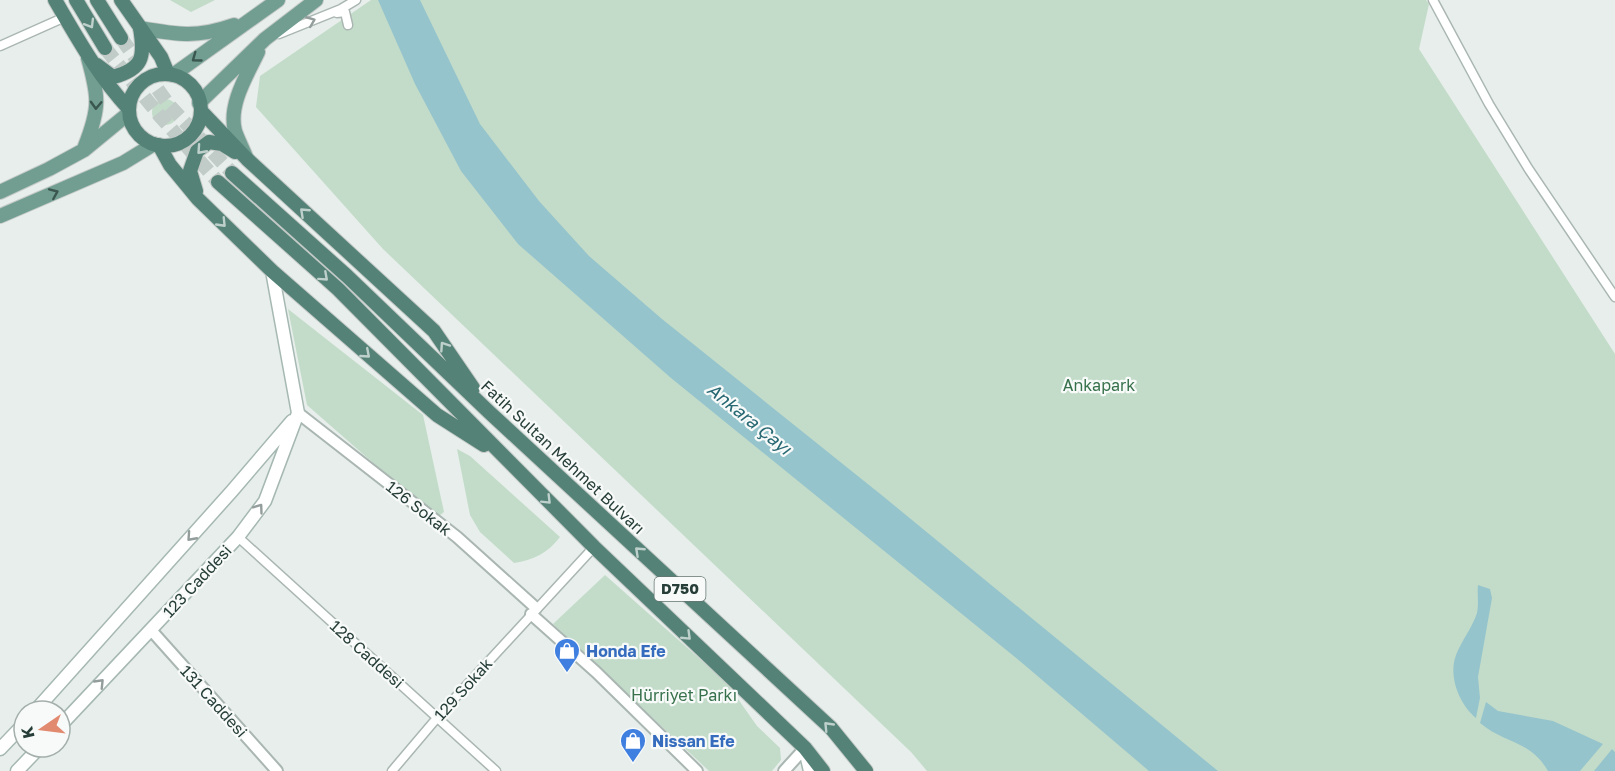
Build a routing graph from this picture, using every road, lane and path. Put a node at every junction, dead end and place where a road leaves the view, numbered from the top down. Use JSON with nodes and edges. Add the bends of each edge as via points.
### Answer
{"nodes":[{"id":1,"x":55,"y":0,"type":"edge"},
{"id":2,"x":76,"y":0,"type":"edge"},
{"id":3,"x":97,"y":0,"type":"edge"},
{"id":4,"x":121,"y":0,"type":"edge"},
{"id":5,"x":278,"y":0,"type":"edge"},
{"id":6,"x":316,"y":0,"type":"edge"},
{"id":7,"x":356,"y":0,"type":"edge"},
{"id":8,"x":1433,"y":0,"type":"edge"},
{"id":9,"x":331,"y":13,"type":"junction"},
{"id":10,"x":65,"y":17,"type":"junction"},
{"id":11,"x":248,"y":21,"type":"junction"},
{"id":12,"x":348,"y":25,"type":"dead end"},
{"id":13,"x":140,"y":28,"type":"junction"},
{"id":14,"x":121,"y":38,"type":"tunnel mouth"},
{"id":15,"x":264,"y":40,"type":"junction"},
{"id":16,"x":0,"y":46,"type":"edge"},
{"id":17,"x":105,"y":48,"type":"tunnel mouth"},
{"id":18,"x":88,"y":58,"type":"junction"},
{"id":19,"x":171,"y":75,"type":"junction"},
{"id":20,"x":200,"y":107,"type":"junction"},
{"id":21,"x":129,"y":111,"type":"junction"},
{"id":22,"x":156,"y":145,"type":"junction"},
{"id":23,"x":84,"y":150,"type":"junction"},
{"id":24,"x":247,"y":159,"type":"junction"},
{"id":25,"x":232,"y":173,"type":"tunnel mouth"},
{"id":26,"x":218,"y":182,"type":"tunnel mouth"},
{"id":27,"x":0,"y":192,"type":"edge"},
{"id":28,"x":198,"y":199,"type":"junction"},
{"id":29,"x":0,"y":216,"type":"edge"},
{"id":30,"x":272,"y":272,"type":"junction"},
{"id":31,"x":1615,"y":297,"type":"edge"},
{"id":32,"x":489,"y":412,"type":"junction"},
{"id":33,"x":298,"y":413,"type":"junction"},
{"id":34,"x":505,"y":459,"type":"junction"},
{"id":35,"x":238,"y":537,"type":"junction"},
{"id":36,"x":594,"y":547,"type":"junction"},
{"id":37,"x":534,"y":611,"type":"junction"},
{"id":38,"x":151,"y":630,"type":"junction"},
{"id":39,"x":46,"y":699,"type":"edge"},
{"id":40,"x":72,"y":713,"type":"edge"},
{"id":41,"x":438,"y":717,"type":"junction"},
{"id":42,"x":12,"y":736,"type":"edge"},
{"id":43,"x":805,"y":748,"type":"junction"},
{"id":44,"x":0,"y":749,"type":"edge"},
{"id":45,"x":275,"y":770,"type":"edge"},
{"id":46,"x":392,"y":771,"type":"edge"},
{"id":47,"x":495,"y":771,"type":"edge"},
{"id":48,"x":697,"y":771,"type":"edge"},
{"id":49,"x":784,"y":771,"type":"edge"},
{"id":50,"x":810,"y":771,"type":"edge"},
{"id":51,"x":823,"y":771,"type":"edge"},
{"id":52,"x":866,"y":771,"type":"edge"}],
"edges":[{"from":1,"to":10,"type":"highway"},
{"from":2,"to":17,"type":"highway","one_way":true},
{"from":3,"to":14,"type":"highway"},
{"from":4,"to":13,"type":"highway"},
{"from":5,"to":11,"type":"main road"},
{"from":6,"to":15,"type":"main road"},
{"from":7,"to":9,"type":"street"},
{"from":8,"to":31,"type":"street","via":[[1528,168]]},
{"from":9,"to":12,"type":"street","via":[[345,12]]},
{"from":15,"to":9,"type":"street","one_way":true},
{"from":10,"to":16,"type":"street"},
{"from":10,"to":18,"type":"highway"},
{"from":11,"to":13,"type":"main road","via":[[191,36]]},
{"from":11,"to":19,"type":"main road","one_way":true},
{"from":13,"to":18,"type":"highway","via":[[143,45],[137,67],[130,73],[113,77]]},
{"from":13,"to":19,"type":"highway"},
{"from":15,"to":20,"type":"main road"},
{"from":15,"to":24,"type":"main road","via":[[246,75],[234,113],[235,129]]},
{"from":18,"to":21,"type":"highway"},
{"from":18,"to":23,"type":"main road","one_way":true,"via":[[98,107]]},
{"from":19,"to":20,"type":"highway","via":[[193,88]]},
{"from":19,"to":21,"type":"highway","via":[[152,76],[143,81],[130,99]]},
{"from":20,"to":22,"type":"highway","via":[[198,122],[185,139],[176,144]]},
{"from":20,"to":24,"type":"highway"},
{"from":21,"to":22,"type":"highway","via":[[135,131]]},
{"from":21,"to":23,"type":"main road"},
{"from":22,"to":28,"type":"highway"},
{"from":29,"to":22,"type":"main road","one_way":true},
{"from":23,"to":27,"type":"main road"},
{"from":24,"to":28,"type":"highway","one_way":true,"via":[[222,144],[209,142],[197,152],[189,171]]},
{"from":32,"to":24,"type":"highway","one_way":true,"via":[[434,331]]},
{"from":25,"to":32,"type":"highway","name":"Fatih Sultan Mehmet Bulvarı","number":"D750"},
{"from":26,"to":34,"type":"highway","number":"D750","one_way":true,"via":[[338,289]]},
{"from":28,"to":30,"type":"highway","one_way":true},
{"from":30,"to":33,"type":"main road"},
{"from":30,"to":34,"type":"highway","one_way":true,"via":[[437,415]]},
{"from":52,"to":32,"type":"highway","name":"Fatih Sultan Mehmet Bulvarı","number":"D750","one_way":true,"via":[[831,728]]},
{"from":35,"to":33,"type":"main road","name":"123 Caddesi","one_way":true,"via":[[265,501]]},
{"from":33,"to":37,"type":"street","name":"126 Sokak","via":[[457,537]]},
{"from":33,"to":39,"type":"main road","name":"123 Caddesi","one_way":true},
{"from":34,"to":36,"type":"highway","number":"D750","one_way":true},
{"from":35,"to":38,"type":"main road","name":"123 Caddesi"},
{"from":35,"to":41,"type":"street","name":"128 Caddesi"},
{"from":36,"to":37,"type":"street","name":"129 Sokak"},
{"from":36,"to":43,"type":"highway","number":"D750","one_way":true},
{"from":37,"to":41,"type":"street","name":"129 Sokak"},
{"from":37,"to":48,"type":"street","name":"126 Sokak"},
{"from":40,"to":38,"type":"main road","name":"123 Caddesi","one_way":true},
{"from":38,"to":45,"type":"street","name":"131 Caddesi"},
{"from":41,"to":46,"type":"street","name":"129 Sokak"},
{"from":41,"to":47,"type":"street","name":"128 Caddesi"},
{"from":42,"to":44,"type":"main road"},
{"from":43,"to":49,"type":"street"},
{"from":43,"to":50,"type":"main road"},
{"from":43,"to":51,"type":"highway","number":"D750"}]}
